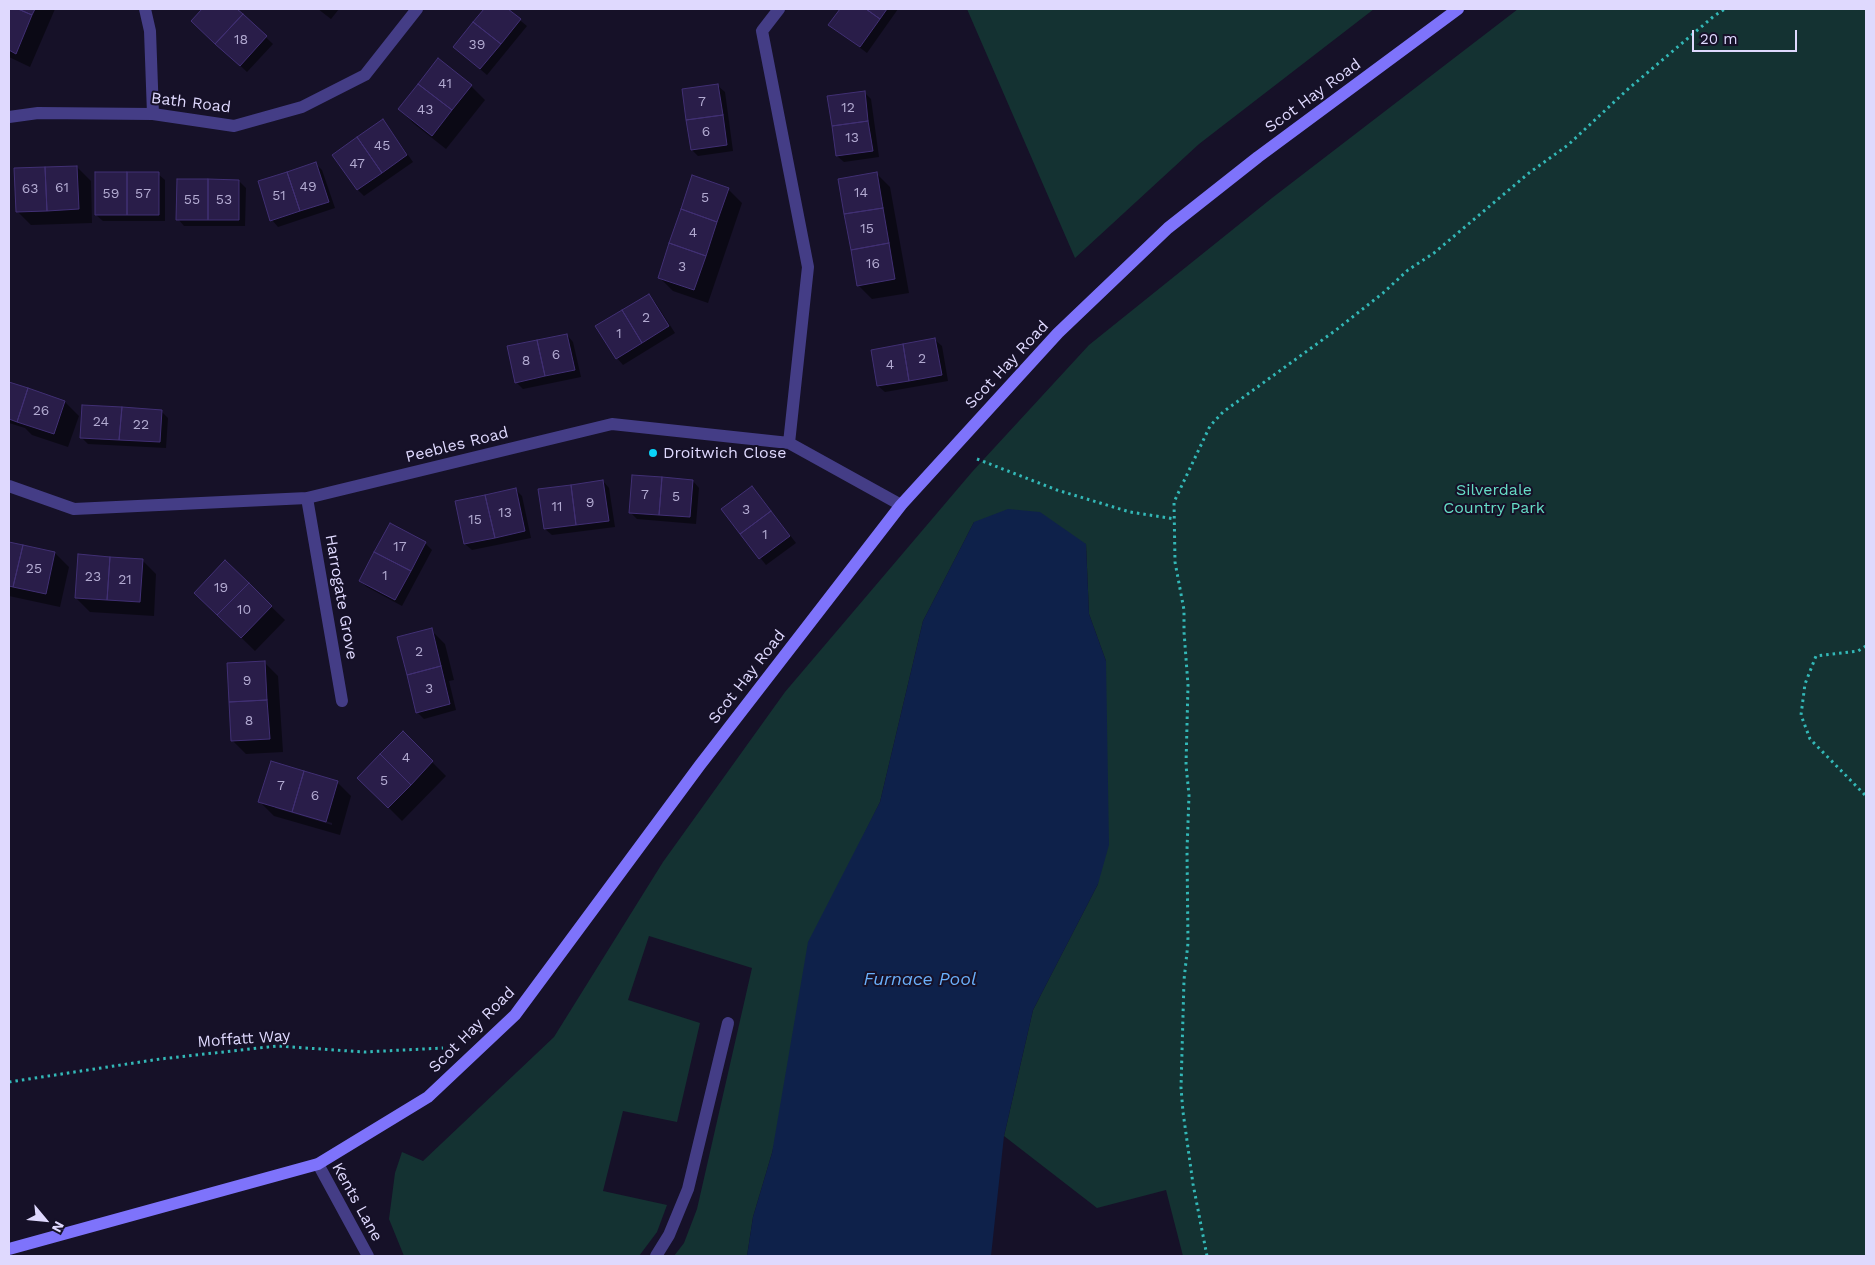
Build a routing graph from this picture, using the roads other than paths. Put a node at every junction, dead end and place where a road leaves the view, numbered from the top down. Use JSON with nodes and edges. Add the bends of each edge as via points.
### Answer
{"nodes":[{"id":1,"x":145,"y":9,"type":"edge"},
{"id":2,"x":418,"y":9,"type":"edge"},
{"id":3,"x":779,"y":9,"type":"edge"},
{"id":4,"x":1458,"y":9,"type":"edge"},
{"id":5,"x":153,"y":114,"type":"junction"},
{"id":6,"x":9,"y":117,"type":"edge"},
{"id":7,"x":788,"y":442,"type":"junction"},
{"id":8,"x":9,"y":486,"type":"edge"},
{"id":9,"x":307,"y":498,"type":"junction"},
{"id":10,"x":901,"y":505,"type":"junction"},
{"id":11,"x":342,"y":702,"type":"dead end"},
{"id":12,"x":728,"y":1022,"type":"dead end"},
{"id":13,"x":318,"y":1164,"type":"junction"},
{"id":14,"x":9,"y":1249,"type":"edge"},
{"id":15,"x":368,"y":1256,"type":"edge"},
{"id":16,"x":656,"y":1256,"type":"edge"}],
"edges":[{"from":1,"to":5,"type":"street","via":[[150,31]]},
{"from":2,"to":5,"type":"street","name":"Bath Road","via":[[365,75],[302,107],[234,126]]},
{"from":3,"to":7,"type":"street","via":[[762,31],[808,267]]},
{"from":4,"to":10,"type":"street","name":"Scot Hay Road","via":[[1168,228],[1058,333]]},
{"from":5,"to":6,"type":"street","name":"Bath Road","via":[[38,113]]},
{"from":7,"to":9,"type":"street","name":"Peebles Road","via":[[612,424]]},
{"from":7,"to":10,"type":"street","name":"Peebles Road"},
{"from":8,"to":9,"type":"street","name":"Peebles Road","via":[[74,510]]},
{"from":9,"to":11,"type":"street","name":"Harrogate Grove"},
{"from":10,"to":13,"type":"street","name":"Scot Hay Road","via":[[700,765],[515,1015],[428,1097]]},
{"from":12,"to":16,"type":"street","via":[[688,1189]]},
{"from":13,"to":14,"type":"street","name":"Scot Hay Road"},
{"from":13,"to":15,"type":"street","name":"Kents Lane"}]}
